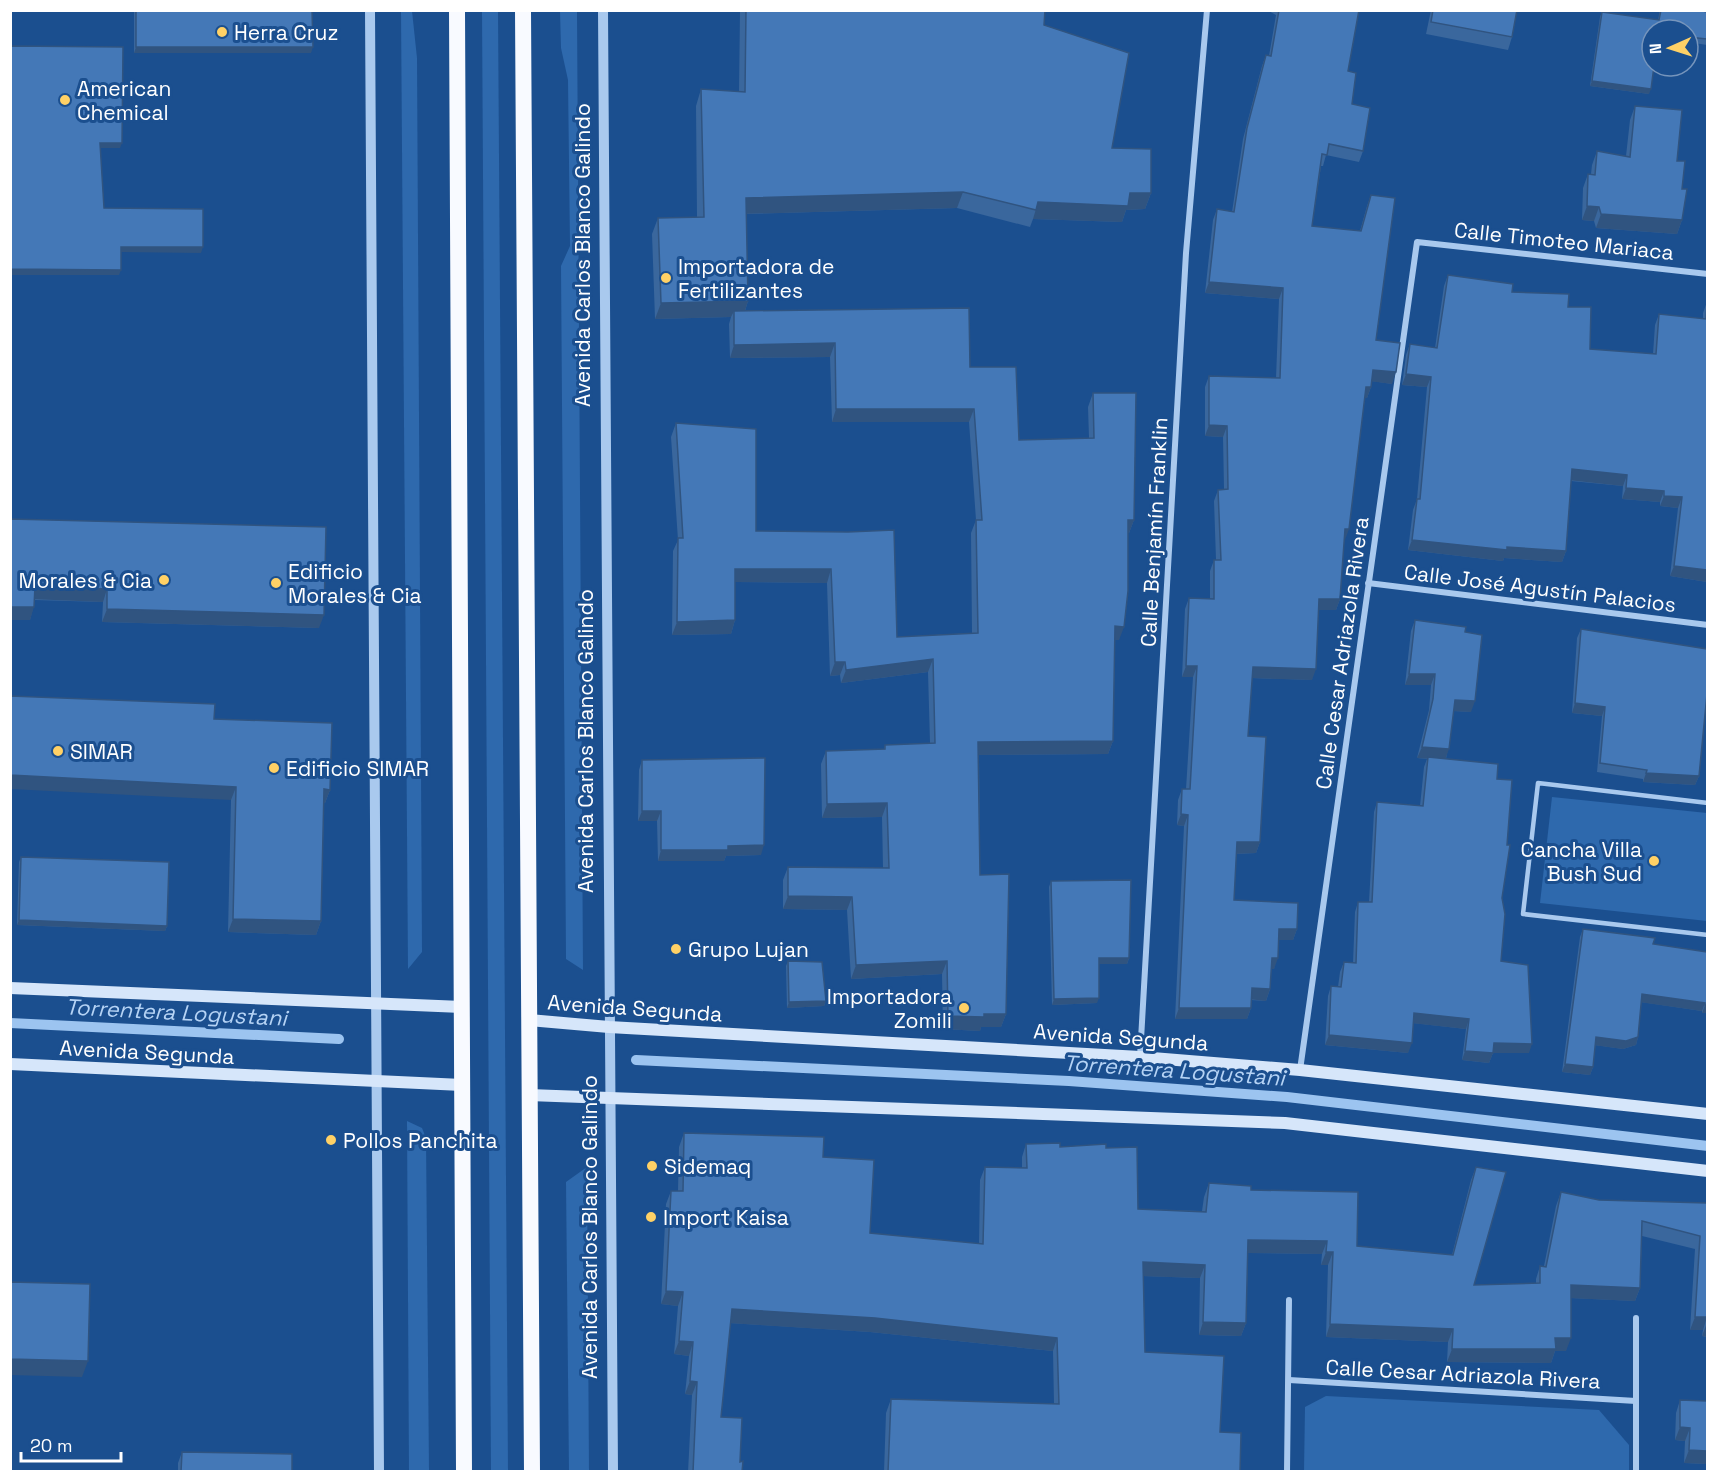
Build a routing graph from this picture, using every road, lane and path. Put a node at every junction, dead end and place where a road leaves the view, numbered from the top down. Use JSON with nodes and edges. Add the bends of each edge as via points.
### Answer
{"nodes":[{"id":1,"x":370,"y":10,"type":"edge"},
{"id":2,"x":457,"y":10,"type":"edge"},
{"id":3,"x":523,"y":10,"type":"edge"},
{"id":4,"x":603,"y":10,"type":"edge"},
{"id":5,"x":1207,"y":10,"type":"edge"},
{"id":6,"x":1417,"y":242,"type":"joint"},
{"id":7,"x":1707,"y":274,"type":"edge"},
{"id":8,"x":1368,"y":583,"type":"junction"},
{"id":9,"x":1707,"y":625,"type":"edge"},
{"id":10,"x":1707,"y":803,"type":"edge"},
{"id":11,"x":1707,"y":935,"type":"edge"},
{"id":12,"x":10,"y":988,"type":"edge"},
{"id":13,"x":377,"y":1005,"type":"junction"},
{"id":14,"x":462,"y":1007,"type":"junction"},
{"id":15,"x":529,"y":1020,"type":"junction"},
{"id":16,"x":609,"y":1027,"type":"junction"},
{"id":17,"x":1140,"y":1057,"type":"junction"},
{"id":18,"x":10,"y":1064,"type":"edge"},
{"id":19,"x":1300,"y":1070,"type":"junction"},
{"id":20,"x":376,"y":1083,"type":"junction"},
{"id":21,"x":462,"y":1085,"type":"junction"},
{"id":22,"x":529,"y":1095,"type":"junction"},
{"id":23,"x":610,"y":1096,"type":"junction"},
{"id":24,"x":1707,"y":1114,"type":"edge"},
{"id":25,"x":1707,"y":1171,"type":"edge"},
{"id":26,"x":1289,"y":1300,"type":"dead end"},
{"id":27,"x":1636,"y":1318,"type":"dead end"},
{"id":28,"x":1288,"y":1380,"type":"junction"},
{"id":29,"x":1636,"y":1401,"type":"junction"},
{"id":30,"x":379,"y":1472,"type":"edge"},
{"id":31,"x":464,"y":1472,"type":"edge"},
{"id":32,"x":532,"y":1472,"type":"edge"},
{"id":33,"x":613,"y":1472,"type":"edge"},
{"id":34,"x":1287,"y":1472,"type":"edge"},
{"id":35,"x":1636,"y":1472,"type":"edge"}],
"edges":[{"from":1,"to":13,"type":"street"},
{"from":2,"to":14,"type":"highway"},
{"from":3,"to":15,"type":"highway"},
{"from":4,"to":16,"type":"street","name":"Avenida Carlos Blanco Galindo"},
{"from":5,"to":17,"type":"street","name":"Calle Benjamín Franklin","via":[[1186,253]]},
{"from":6,"to":7,"type":"street","name":"Calle Timoteo Mariaca"},
{"from":6,"to":8,"type":"street","name":"Calle Cesar Adriazola Rivera"},
{"from":8,"to":9,"type":"street","name":"Calle José Agustín Palacios"},
{"from":8,"to":19,"type":"street","name":"Calle Cesar Adriazola Rivera"},
{"from":10,"to":11,"type":"lane","via":[[1538,783],[1523,914]]},
{"from":12,"to":13,"type":"main road"},
{"from":13,"to":14,"type":"main road"},
{"from":13,"to":20,"type":"street"},
{"from":14,"to":21,"type":"highway"},
{"from":15,"to":16,"type":"main road","name":"Avenida Segunda"},
{"from":15,"to":22,"type":"highway"},
{"from":16,"to":17,"type":"main road","name":"Avenida Segunda"},
{"from":16,"to":23,"type":"street","name":"Avenida Carlos Blanco Galindo"},
{"from":17,"to":19,"type":"main road","name":"Avenida Segunda"},
{"from":18,"to":20,"type":"main road","name":"Avenida Segunda"},
{"from":19,"to":24,"type":"main road","name":"Avenida Segunda"},
{"from":20,"to":21,"type":"main road","name":"Avenida Segunda"},
{"from":20,"to":30,"type":"street"},
{"from":21,"to":31,"type":"highway"},
{"from":22,"to":23,"type":"main road"},
{"from":22,"to":32,"type":"highway"},
{"from":23,"to":25,"type":"main road","via":[[1285,1123]]},
{"from":23,"to":33,"type":"street","name":"Avenida Carlos Blanco Galindo"},
{"from":26,"to":28,"type":"street"},
{"from":27,"to":29,"type":"street"},
{"from":28,"to":29,"type":"street","name":"Calle Cesar Adriazola Rivera"},
{"from":28,"to":34,"type":"street"},
{"from":29,"to":35,"type":"street"}]}
